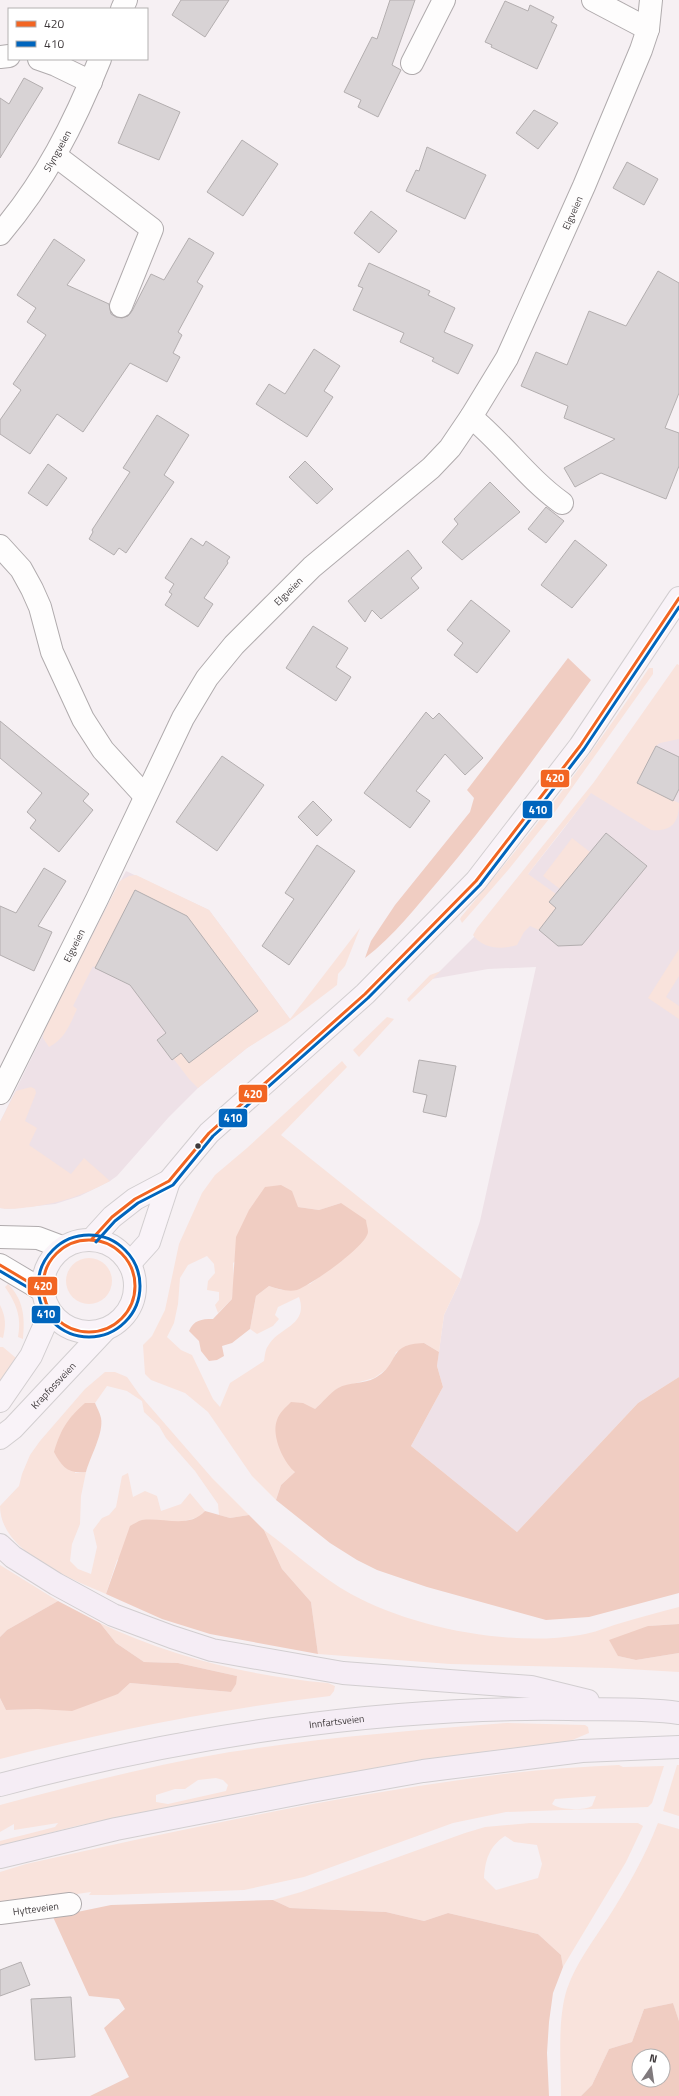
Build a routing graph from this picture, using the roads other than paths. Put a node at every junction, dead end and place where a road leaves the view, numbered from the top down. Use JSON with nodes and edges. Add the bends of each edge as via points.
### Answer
{"nodes":[{"id":1,"x":444,"y":0,"type":"edge"},
{"id":2,"x":592,"y":0,"type":"edge"},
{"id":3,"x":651,"y":0,"type":"edge"},
{"id":4,"x":648,"y":29,"type":"junction"},
{"id":5,"x":42,"y":60,"type":"edge"},
{"id":6,"x":100,"y":60,"type":"edge"},
{"id":7,"x":412,"y":63,"type":"dead end"},
{"id":8,"x":91,"y":82,"type":"junction"},
{"id":9,"x":56,"y":156,"type":"junction"},
{"id":10,"x":0,"y":234,"type":"edge"},
{"id":11,"x":121,"y":306,"type":"dead end"},
{"id":12,"x":471,"y":417,"type":"junction"},
{"id":13,"x":562,"y":503,"type":"dead end"},
{"id":14,"x":0,"y":546,"type":"edge"},
{"id":15,"x":679,"y":598,"type":"edge"},
{"id":16,"x":145,"y":796,"type":"junction"},
{"id":17,"x":0,"y":1093,"type":"edge"},
{"id":18,"x":169,"y":1181,"type":"junction"},
{"id":19,"x":0,"y":1237,"type":"edge"},
{"id":20,"x":92,"y":1239,"type":"junction"},
{"id":21,"x":62,"y":1247,"type":"junction"},
{"id":22,"x":130,"y":1263,"type":"junction"},
{"id":23,"x":0,"y":1265,"type":"edge"},
{"id":24,"x":42,"y":1290,"type":"junction"},
{"id":25,"x":50,"y":1313,"type":"junction"},
{"id":26,"x":105,"y":1330,"type":"junction"},
{"id":27,"x":0,"y":1401,"type":"edge"},
{"id":28,"x":0,"y":1438,"type":"edge"},
{"id":29,"x":0,"y":1545,"type":"edge"},
{"id":30,"x":626,"y":1710,"type":"junction"},
{"id":31,"x":679,"y":1713,"type":"edge"},
{"id":32,"x":679,"y":1747,"type":"edge"},
{"id":33,"x":0,"y":1785,"type":"edge"},
{"id":34,"x":0,"y":1857,"type":"edge"},
{"id":35,"x":70,"y":1904,"type":"dead end"},
{"id":36,"x":0,"y":1912,"type":"edge"}],
"edges":[{"from":1,"to":7,"type":"street"},
{"from":2,"to":4,"type":"street"},
{"from":3,"to":4,"type":"street","name":"Elgveien"},
{"from":4,"to":12,"type":"street","name":"Elgveien","via":[[584,186],[510,351]]},
{"from":5,"to":8,"type":"street"},
{"from":6,"to":8,"type":"street","name":"Slyngveien"},
{"from":8,"to":9,"type":"street","name":"Slyngveien"},
{"from":9,"to":10,"type":"street","name":"Slyngveien","via":[[25,204]]},
{"from":9,"to":11,"type":"street","via":[[152,229]]},
{"from":12,"to":13,"type":"street","via":[[491,433],[543,490]]},
{"from":12,"to":16,"type":"street","name":"Elgveien","via":[[450,448],[431,468],[312,567],[234,645],[207,678],[183,718]]},
{"from":14,"to":16,"type":"street","via":[[21,569],[32,589],[40,607],[52,652],[82,719],[103,750]]},
{"from":15,"to":18,"type":"main road","via":[[580,746],[476,881],[365,994],[208,1133]]},
{"from":16,"to":17,"type":"street","name":"Elgveien"},
{"from":18,"to":20,"type":"main road","via":[[135,1199],[112,1217]]},
{"from":18,"to":22,"type":"main road","via":[[149,1242]]},
{"from":19,"to":21,"type":"street","via":[[38,1238]]},
{"from":20,"to":21,"type":"main road","via":[[76,1241]]},
{"from":20,"to":22,"type":"main road","via":[[107,1243],[120,1251]]},
{"from":21,"to":24,"type":"main road","via":[[46,1266]]},
{"from":22,"to":26,"type":"main road","via":[[135,1278],[135,1294],[129,1310],[119,1322]]},
{"from":23,"to":24,"type":"street"},
{"from":24,"to":25,"type":"main road"},
{"from":25,"to":26,"type":"main road","via":[[73,1330],[89,1333]]},
{"from":25,"to":27,"type":"main road","via":[[31,1356]]},
{"from":26,"to":28,"type":"main road","name":"Krapfossveien","via":[[13,1428]]},
{"from":29,"to":30,"type":"highway","via":[[13,1557],[107,1612],[212,1650],[343,1673],[531,1687]]},
{"from":30,"to":31,"type":"highway","name":"Innfartsveien"},
{"from":30,"to":33,"type":"highway","name":"Innfartsveien","via":[[508,1708],[405,1714],[246,1734],[124,1756]]},
{"from":32,"to":34,"type":"highway","via":[[582,1751],[423,1771],[116,1829]]},
{"from":35,"to":36,"type":"street","name":"Hytteveien"}]}
